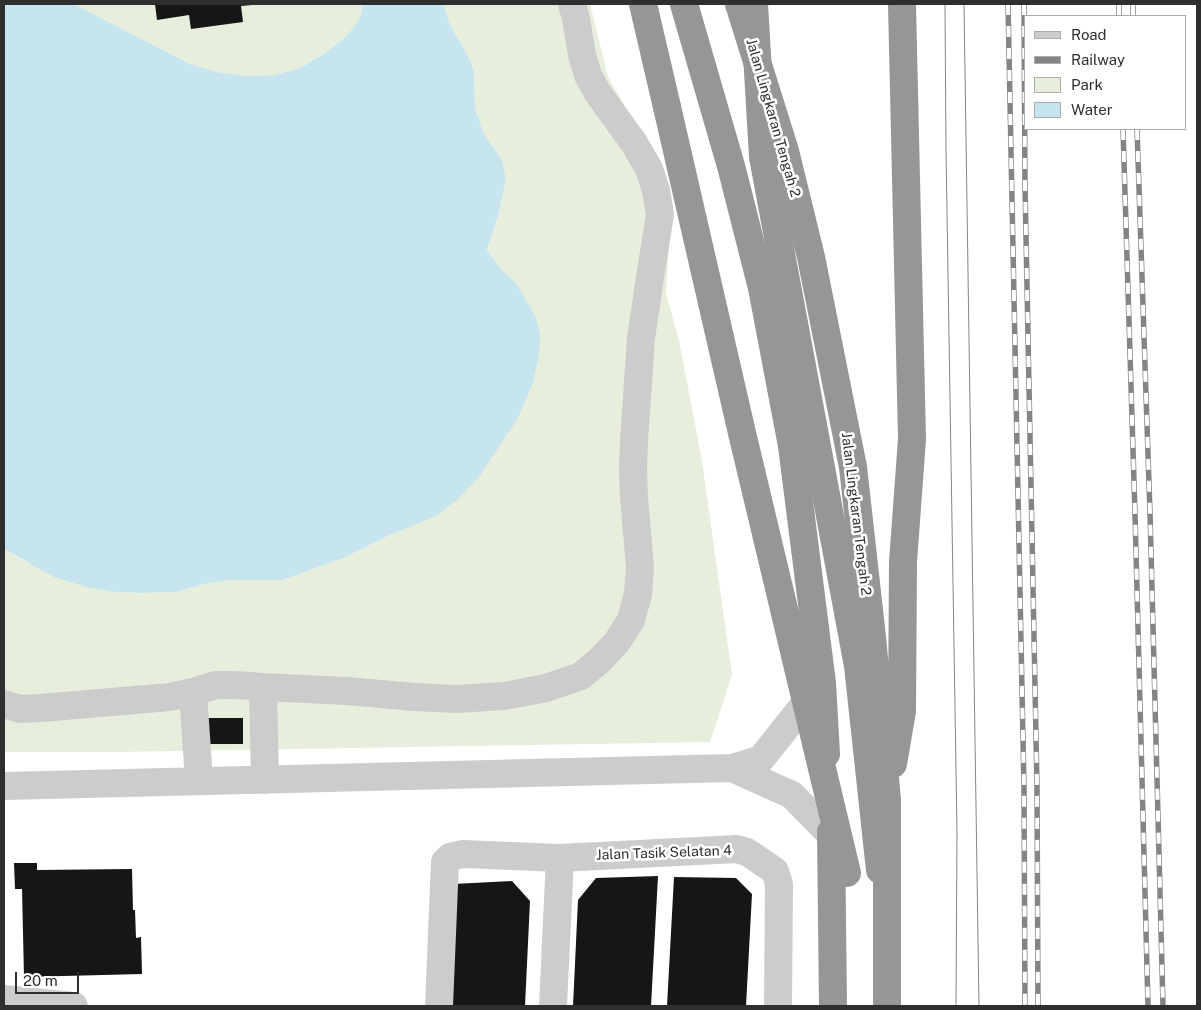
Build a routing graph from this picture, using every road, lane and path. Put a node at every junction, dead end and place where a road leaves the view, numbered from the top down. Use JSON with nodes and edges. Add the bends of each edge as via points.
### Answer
{"nodes":[{"id":1,"x":572,"y":4,"type":"edge"},
{"id":2,"x":643,"y":4,"type":"edge"},
{"id":3,"x":684,"y":4,"type":"edge"},
{"id":4,"x":739,"y":4,"type":"edge"},
{"id":5,"x":754,"y":4,"type":"edge"},
{"id":6,"x":902,"y":4,"type":"edge"},
{"id":7,"x":822,"y":683,"type":"junction"},
{"id":8,"x":263,"y":688,"type":"junction"},
{"id":9,"x":193,"y":692,"type":"junction"},
{"id":10,"x":4,"y":704,"type":"edge"},
{"id":11,"x":732,"y":768,"type":"junction"},
{"id":12,"x":265,"y":780,"type":"junction"},
{"id":13,"x":199,"y":781,"type":"junction"},
{"id":14,"x":4,"y":786,"type":"edge"},
{"id":15,"x":887,"y":800,"type":"junction"},
{"id":16,"x":831,"y":835,"type":"junction"},
{"id":17,"x":560,"y":858,"type":"junction"},
{"id":18,"x":4,"y":999,"type":"edge"},
{"id":19,"x":74,"y":1006,"type":"edge"},
{"id":20,"x":439,"y":1006,"type":"edge"},
{"id":21,"x":552,"y":1006,"type":"edge"},
{"id":22,"x":778,"y":1006,"type":"edge"},
{"id":23,"x":833,"y":1006,"type":"edge"},
{"id":24,"x":849,"y":1006,"type":"edge"},
{"id":25,"x":878,"y":1006,"type":"edge"},
{"id":26,"x":887,"y":1006,"type":"edge"}],
"edges":[{"from":1,"to":8,"type":"street","via":[[588,76],[649,169],[660,214],[641,338],[633,468],[640,567],[638,594],[631,620],[617,642],[581,676],[546,688],[504,696],[457,699]]},
{"from":2,"to":24,"type":"highway","bridge":true,"via":[[847,873]]},
{"from":3,"to":7,"type":"highway","via":[[762,288],[792,446]]},
{"from":4,"to":15,"type":"highway","name":"Jalan Lingkaran Tengah 2","via":[[785,150],[853,467]]},
{"from":5,"to":25,"type":"highway","bridge":true,"via":[[763,157],[858,666],[880,870]]},
{"from":6,"to":15,"type":"highway","via":[[912,439],[903,562],[902,711]]},
{"from":7,"to":11,"type":"street","via":[[761,759]]},
{"from":7,"to":16,"type":"highway"},
{"from":8,"to":9,"type":"street","via":[[216,685]]},
{"from":8,"to":12,"type":"street"},
{"from":9,"to":10,"type":"street","via":[[170,697],[41,708],[20,709]]},
{"from":9,"to":13,"type":"street"},
{"from":11,"to":12,"type":"street"},
{"from":11,"to":16,"type":"street","via":[[792,794]]},
{"from":12,"to":13,"type":"street"},
{"from":13,"to":14,"type":"street"},
{"from":15,"to":26,"type":"highway","name":"Jalan Lingkaran Tengah 2"},
{"from":16,"to":23,"type":"highway"},
{"from":17,"to":20,"type":"street","name":"Jalan Tasik Selatan 4","via":[[463,854],[450,857],[445,862]]},
{"from":17,"to":21,"type":"street"},
{"from":17,"to":22,"type":"street","name":"Jalan Tasik Selatan 4","via":[[737,849],[775,871],[780,884]]},
{"from":18,"to":19,"type":"street"}]}
